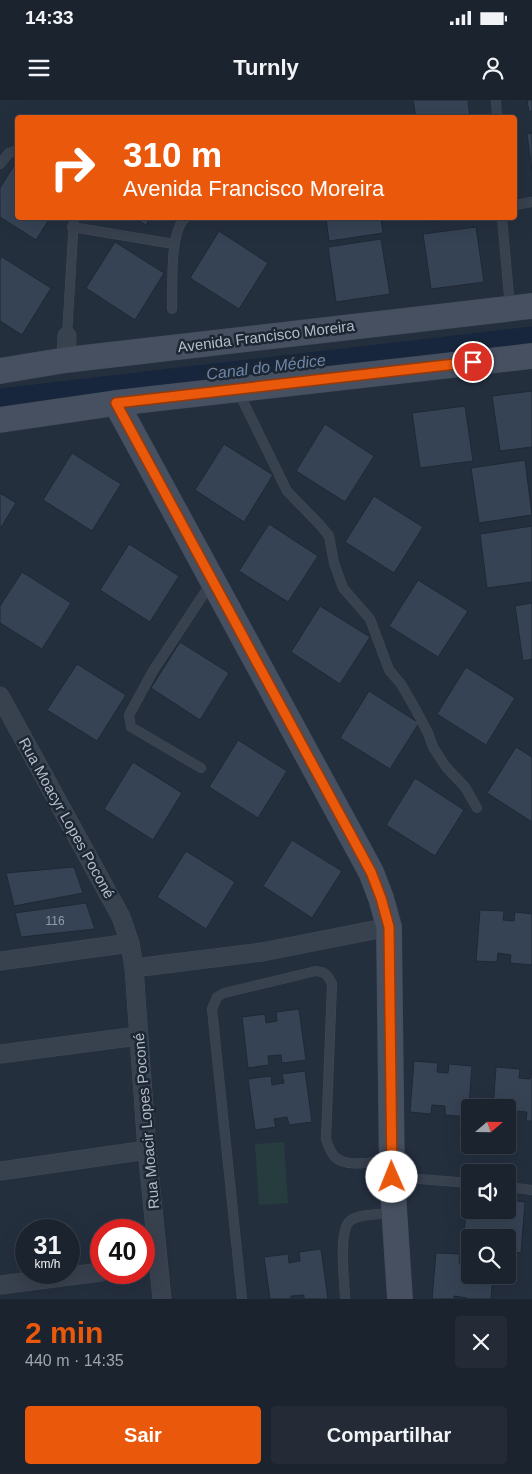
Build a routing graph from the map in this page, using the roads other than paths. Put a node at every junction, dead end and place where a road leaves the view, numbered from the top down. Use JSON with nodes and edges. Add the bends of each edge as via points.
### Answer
{"nodes":[{"id":1,"x":496,"y":100,"type":"edge"},
{"id":2,"x":497,"y":115,"type":"edge"},
{"id":3,"x":15,"y":151,"type":"edge"},
{"id":4,"x":0,"y":164,"type":"edge"},
{"id":5,"x":532,"y":202,"type":"edge"},
{"id":6,"x":517,"y":205,"type":"edge"},
{"id":7,"x":74,"y":220,"type":"edge"},
{"id":8,"x":182,"y":220,"type":"edge"},
{"id":9,"x":502,"y":220,"type":"edge"},
{"id":10,"x":72,"y":228,"type":"junction"},
{"id":11,"x":174,"y":244,"type":"junction"},
{"id":12,"x":521,"y":307,"type":"edge"},
{"id":13,"x":172,"y":309,"type":"dead end"},
{"id":14,"x":66,"y":348,"type":"junction"},
{"id":15,"x":532,"y":356,"type":"edge"},
{"id":16,"x":0,"y":371,"type":"edge"},
{"id":17,"x":237,"y":389,"type":"junction"},
{"id":18,"x":116,"y":403,"type":"junction"},
{"id":19,"x":0,"y":420,"type":"edge"},
{"id":20,"x":213,"y":581,"type":"junction"},
{"id":21,"x":0,"y":696,"type":"edge"},
{"id":22,"x":201,"y":768,"type":"dead end"},
{"id":23,"x":477,"y":808,"type":"dead end"},
{"id":24,"x":389,"y":927,"type":"junction"},
{"id":25,"x":130,"y":943,"type":"junction"},
{"id":26,"x":0,"y":961,"type":"edge"},
{"id":27,"x":134,"y":968,"type":"junction"},
{"id":28,"x":138,"y":1036,"type":"junction"},
{"id":29,"x":0,"y":1054,"type":"edge"},
{"id":30,"x":147,"y":1150,"type":"junction"},
{"id":31,"x":392,"y":1168,"type":"junction"},
{"id":32,"x":0,"y":1171,"type":"edge"},
{"id":33,"x":461,"y":1182,"type":"edge"},
{"id":34,"x":516,"y":1188,"type":"edge"},
{"id":35,"x":532,"y":1190,"type":"edge"},
{"id":36,"x":394,"y":1213,"type":"junction"},
{"id":37,"x":149,"y":1219,"type":"edge"},
{"id":38,"x":90,"y":1273,"type":"edge"},
{"id":39,"x":155,"y":1278,"type":"edge"},
{"id":40,"x":0,"y":1285,"type":"edge"},
{"id":41,"x":162,"y":1299,"type":"edge"},
{"id":42,"x":242,"y":1299,"type":"edge"},
{"id":43,"x":345,"y":1299,"type":"edge"},
{"id":44,"x":400,"y":1299,"type":"edge"}],
"edges":[{"from":1,"to":2,"type":"lane"},
{"from":3,"to":4,"type":"lane"},
{"from":5,"to":6,"type":"lane"},
{"from":7,"to":10,"type":"lane"},
{"from":8,"to":11,"type":"lane"},
{"from":9,"to":12,"type":"lane"},
{"from":10,"to":11,"type":"lane"},
{"from":10,"to":14,"type":"lane"},
{"from":11,"to":13,"type":"lane"},
{"from":12,"to":14,"type":"street","name":"Avenida Francisco Moreira"},
{"from":14,"to":16,"type":"street","name":"Avenida Francisco Moreira"},
{"from":15,"to":17,"type":"street"},
{"from":17,"to":18,"type":"street"},
{"from":17,"to":23,"type":"lane","via":[[287,491],[328,536],[344,588],[370,619],[389,670],[416,710],[437,754],[465,787]]},
{"from":18,"to":19,"type":"street"},
{"from":18,"to":20,"type":"street"},
{"from":20,"to":22,"type":"lane","via":[[153,671],[129,715],[131,727]]},
{"from":20,"to":24,"type":"street","via":[[371,872]]},
{"from":21,"to":25,"type":"street","name":"Rua Moacyr Lopes Poconé","via":[[121,916]]},
{"from":24,"to":27,"type":"street","via":[[262,952]]},
{"from":24,"to":31,"type":"street"},
{"from":25,"to":26,"type":"street"},
{"from":25,"to":27,"type":"street","name":"Rua Moacir Lopes Poconé"},
{"from":27,"to":28,"type":"street","name":"Rua Moacir Lopes Poconé"},
{"from":28,"to":29,"type":"street"},
{"from":28,"to":30,"type":"street","name":"Rua Moacir Lopes Poconé"},
{"from":30,"to":32,"type":"street"},
{"from":30,"to":37,"type":"street","name":"Rua Moacir Lopes Poconé"},
{"from":31,"to":33,"type":"lane"},
{"from":31,"to":36,"type":"street"},
{"from":31,"to":42,"type":"lane","via":[[349,1164],[337,1159],[326,1139],[332,984],[324,972],[316,971],[217,997],[212,1009]]},
{"from":34,"to":35,"type":"lane"},
{"from":36,"to":43,"type":"lane","via":[[360,1217],[346,1224],[342,1235]]},
{"from":36,"to":44,"type":"street"},
{"from":38,"to":40,"type":"street"},
{"from":39,"to":41,"type":"street","name":"Rua Moacir Lopes Poconé"}]}
